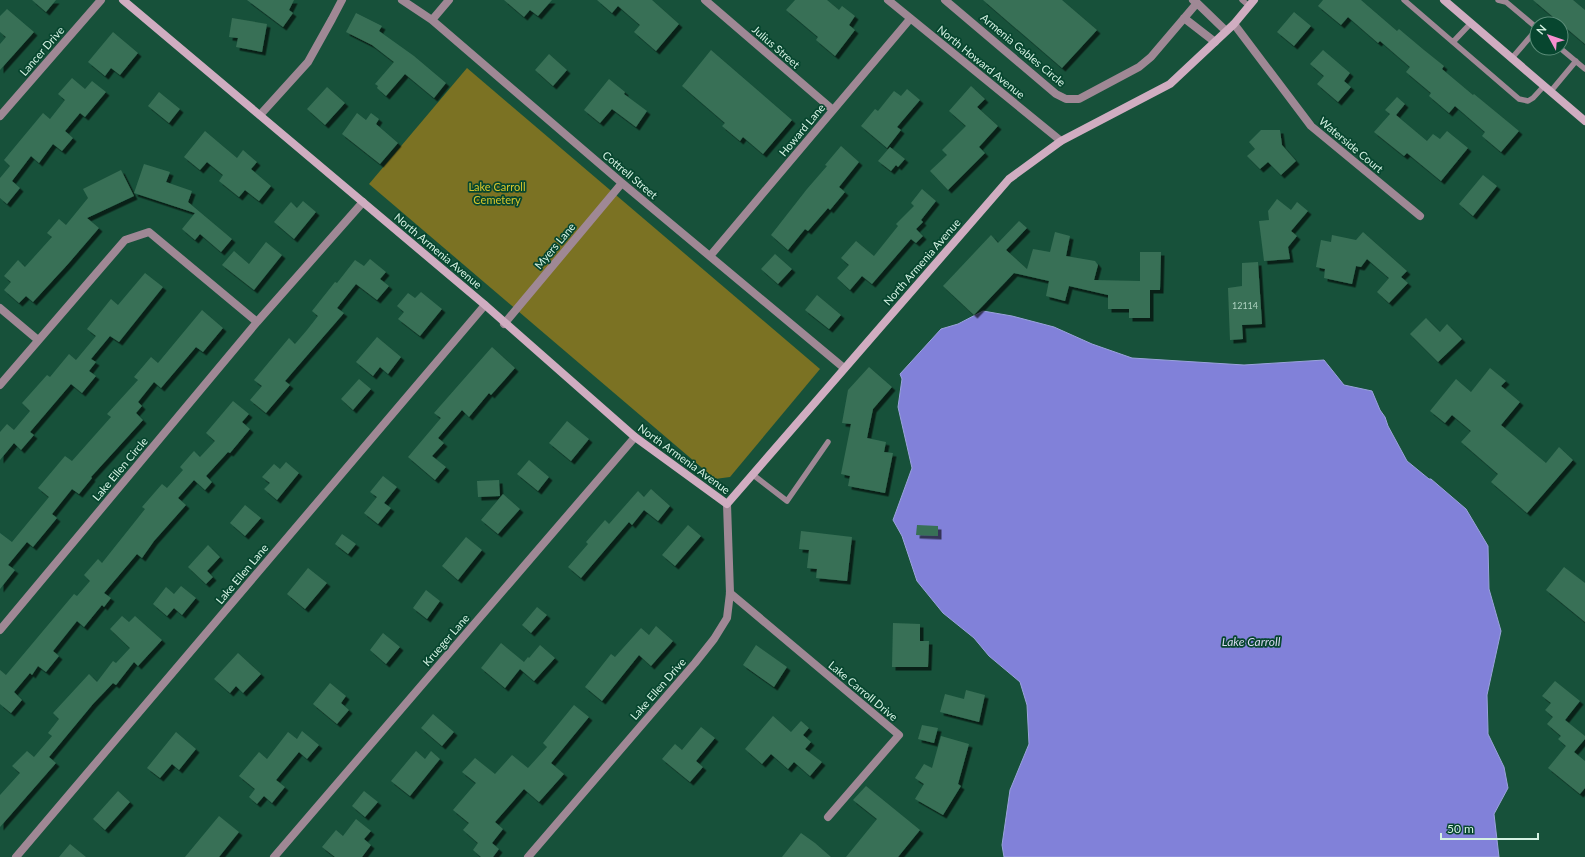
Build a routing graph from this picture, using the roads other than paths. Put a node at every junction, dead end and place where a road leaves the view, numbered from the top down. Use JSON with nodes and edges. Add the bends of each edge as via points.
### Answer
{"nodes":[{"id":1,"x":101,"y":0,"type":"edge"},
{"id":2,"x":123,"y":0,"type":"edge"},
{"id":3,"x":342,"y":0,"type":"edge"},
{"id":4,"x":402,"y":0,"type":"edge"},
{"id":5,"x":449,"y":0,"type":"edge"},
{"id":6,"x":705,"y":0,"type":"edge"},
{"id":7,"x":888,"y":0,"type":"edge"},
{"id":8,"x":945,"y":0,"type":"edge"},
{"id":9,"x":1242,"y":0,"type":"edge"},
{"id":10,"x":1404,"y":0,"type":"edge"},
{"id":11,"x":1444,"y":0,"type":"edge"},
{"id":12,"x":1498,"y":0,"type":"edge"},
{"id":13,"x":1195,"y":2,"type":"edge"},
{"id":14,"x":1252,"y":3,"type":"edge"},
{"id":15,"x":1184,"y":18,"type":"junction"},
{"id":16,"x":910,"y":19,"type":"junction"},
{"id":17,"x":432,"y":20,"type":"junction"},
{"id":18,"x":1529,"y":22,"type":"edge"},
{"id":19,"x":1471,"y":23,"type":"junction"},
{"id":20,"x":1234,"y":24,"type":"junction"},
{"id":21,"x":1226,"y":31,"type":"junction"},
{"id":22,"x":1529,"y":38,"type":"edge"},
{"id":23,"x":1215,"y":42,"type":"junction"},
{"id":24,"x":1452,"y":42,"type":"junction"},
{"id":25,"x":1569,"y":56,"type":"edge"},
{"id":26,"x":1512,"y":58,"type":"junction"},
{"id":27,"x":1576,"y":62,"type":"junction"},
{"id":28,"x":1585,"y":69,"type":"edge"},
{"id":29,"x":1544,"y":86,"type":"junction"},
{"id":30,"x":1551,"y":91,"type":"junction"},
{"id":31,"x":833,"y":110,"type":"junction"},
{"id":32,"x":260,"y":115,"type":"junction"},
{"id":33,"x":0,"y":116,"type":"edge"},
{"id":34,"x":1585,"y":121,"type":"edge"},
{"id":35,"x":1061,"y":140,"type":"junction"},
{"id":36,"x":622,"y":183,"type":"junction"},
{"id":37,"x":363,"y":202,"type":"junction"},
{"id":38,"x":1420,"y":216,"type":"dead end"},
{"id":39,"x":710,"y":256,"type":"junction"},
{"id":40,"x":485,"y":305,"type":"junction"},
{"id":41,"x":0,"y":308,"type":"edge"},
{"id":42,"x":257,"y":322,"type":"junction"},
{"id":43,"x":504,"y":324,"type":"junction"},
{"id":44,"x":38,"y":340,"type":"junction"},
{"id":45,"x":844,"y":368,"type":"junction"},
{"id":46,"x":0,"y":385,"type":"edge"},
{"id":47,"x":635,"y":437,"type":"junction"},
{"id":48,"x":828,"y":442,"type":"dead end"},
{"id":49,"x":752,"y":474,"type":"junction"},
{"id":50,"x":727,"y":504,"type":"junction"},
{"id":51,"x":730,"y":593,"type":"junction"},
{"id":52,"x":0,"y":630,"type":"edge"},
{"id":53,"x":828,"y":817,"type":"dead end"},
{"id":54,"x":16,"y":857,"type":"edge"},
{"id":55,"x":274,"y":857,"type":"edge"},
{"id":56,"x":528,"y":857,"type":"edge"}],
"edges":[{"from":1,"to":33,"type":"street","name":"Lancer Drive"},
{"from":2,"to":32,"type":"main road","name":"North Armenia Avenue"},
{"from":3,"to":32,"type":"street","via":[[308,62]]},
{"from":4,"to":17,"type":"street","name":"Cottrell Street"},
{"from":5,"to":17,"type":"street"},
{"from":6,"to":31,"type":"street","name":"Julius Street"},
{"from":7,"to":16,"type":"street","name":"North Howard Avenue"},
{"from":8,"to":15,"type":"street","name":"Armenia Gables Circle","via":[[1056,94],[1066,99],[1079,99],[1139,66]]},
{"from":9,"to":14,"type":"lane"},
{"from":10,"to":24,"type":"lane"},
{"from":11,"to":19,"type":"main road"},
{"from":12,"to":18,"type":"lane","via":[[1506,2]]},
{"from":13,"to":15,"type":"street","name":"Armenia Gables Circle"},
{"from":13,"to":21,"type":"street","name":"Armenia Gables Circle"},
{"from":14,"to":20,"type":"main road","name":"North Armenia Avenue"},
{"from":15,"to":23,"type":"street"},
{"from":16,"to":31,"type":"street","name":"Howard Lane"},
{"from":16,"to":35,"type":"street","name":"North Howard Avenue"},
{"from":17,"to":36,"type":"street","name":"Cottrell Street"},
{"from":19,"to":24,"type":"lane"},
{"from":19,"to":26,"type":"main road"},
{"from":20,"to":21,"type":"main road","name":"North Armenia Avenue"},
{"from":20,"to":38,"type":"street","name":"Waterside Court","via":[[1311,126]]},
{"from":21,"to":23,"type":"main road","name":"North Armenia Avenue"},
{"from":22,"to":26,"type":"lane"},
{"from":23,"to":35,"type":"main road","name":"North Armenia Avenue","via":[[1170,84]]},
{"from":24,"to":29,"type":"lane","via":[[1519,99],[1528,101]]},
{"from":25,"to":27,"type":"lane"},
{"from":26,"to":29,"type":"main road"},
{"from":27,"to":28,"type":"lane"},
{"from":27,"to":30,"type":"lane"},
{"from":29,"to":30,"type":"main road"},
{"from":30,"to":34,"type":"main road"},
{"from":31,"to":39,"type":"street","name":"Howard Lane"},
{"from":32,"to":37,"type":"main road","name":"North Armenia Avenue"},
{"from":35,"to":45,"type":"main road","name":"North Armenia Avenue","via":[[1009,179]]},
{"from":36,"to":39,"type":"street","name":"Cottrell Street"},
{"from":36,"to":43,"type":"street","name":"Myers Lane"},
{"from":37,"to":40,"type":"main road","name":"North Armenia Avenue"},
{"from":37,"to":42,"type":"street","name":"Lake Ellen Circle"},
{"from":39,"to":45,"type":"street","name":"Cottrell Street"},
{"from":40,"to":43,"type":"main road","name":"North Armenia Avenue"},
{"from":40,"to":54,"type":"street","name":"Lake Ellen Lane"},
{"from":41,"to":44,"type":"street"},
{"from":42,"to":44,"type":"street","via":[[149,232],[125,240]]},
{"from":42,"to":52,"type":"street","name":"Lake Ellen Circle"},
{"from":43,"to":47,"type":"main road","name":"North Armenia Avenue"},
{"from":44,"to":46,"type":"street"},
{"from":45,"to":49,"type":"main road","name":"North Armenia Avenue"},
{"from":47,"to":50,"type":"main road","name":"North Armenia Avenue"},
{"from":47,"to":55,"type":"street","name":"Krueger Lane"},
{"from":48,"to":49,"type":"lane","via":[[787,501]]},
{"from":49,"to":50,"type":"main road","name":"North Armenia Avenue"},
{"from":50,"to":51,"type":"street","name":"Lake Ellen Drive"},
{"from":51,"to":53,"type":"street","name":"Lake Carroll Drive","via":[[899,735]]},
{"from":51,"to":56,"type":"street","name":"Lake Ellen Drive","via":[[727,618],[714,639]]}]}
